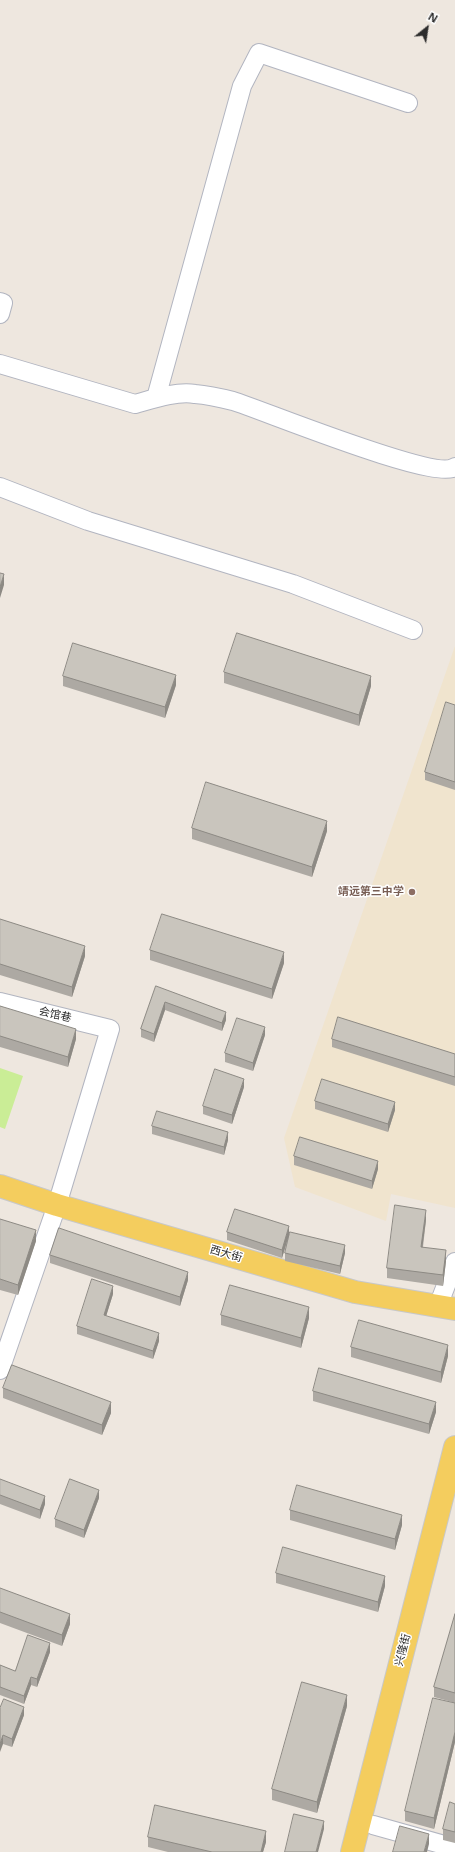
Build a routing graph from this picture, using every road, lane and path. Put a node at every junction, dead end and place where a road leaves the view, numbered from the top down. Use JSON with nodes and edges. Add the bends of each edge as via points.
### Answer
{"nodes":[{"id":1,"x":408,"y":103,"type":"dead end"},
{"id":2,"x":0,"y":302,"type":"edge"},
{"id":3,"x":0,"y":314,"type":"edge"},
{"id":4,"x":0,"y":364,"type":"edge"},
{"id":5,"x":156,"y":398,"type":"junction"},
{"id":6,"x":455,"y":467,"type":"edge"},
{"id":7,"x":0,"y":487,"type":"edge"},
{"id":8,"x":413,"y":630,"type":"dead end"},
{"id":9,"x":0,"y":1002,"type":"edge"},
{"id":10,"x":0,"y":1186,"type":"edge"},
{"id":11,"x":57,"y":1205,"type":"junction"},
{"id":12,"x":455,"y":1262,"type":"edge"},
{"id":13,"x":447,"y":1307,"type":"edge"},
{"id":14,"x":0,"y":1370,"type":"edge"},
{"id":15,"x":455,"y":1447,"type":"edge"},
{"id":16,"x":455,"y":1502,"type":"edge"},
{"id":17,"x":373,"y":1825,"type":"junction"},
{"id":18,"x":455,"y":1848,"type":"edge"},
{"id":19,"x":352,"y":1852,"type":"edge"},
{"id":20,"x":366,"y":1852,"type":"edge"}],
"edges":[{"from":1,"to":5,"type":"street","via":[[259,53],[242,86]]},
{"from":2,"to":3,"type":"street","via":[[3,303]]},
{"from":4,"to":5,"type":"street","via":[[135,404]]},
{"from":5,"to":6,"type":"street","via":[[193,393],[233,401],[360,448],[435,469]]},
{"from":7,"to":8,"type":"street","via":[[88,520],[293,584]]},
{"from":9,"to":11,"type":"street","name":"会馆巷","via":[[110,1029]]},
{"from":10,"to":11,"type":"main road","name":"西大街"},
{"from":11,"to":13,"type":"main road","name":"西大街","via":[[355,1292]]},
{"from":11,"to":14,"type":"street"},
{"from":12,"to":13,"type":"street"},
{"from":15,"to":19,"type":"main road","name":"兴隆街"},
{"from":16,"to":17,"type":"main road","name":"兴隆街"},
{"from":17,"to":18,"type":"street"},
{"from":17,"to":20,"type":"main road","name":"兴隆街"}]}
